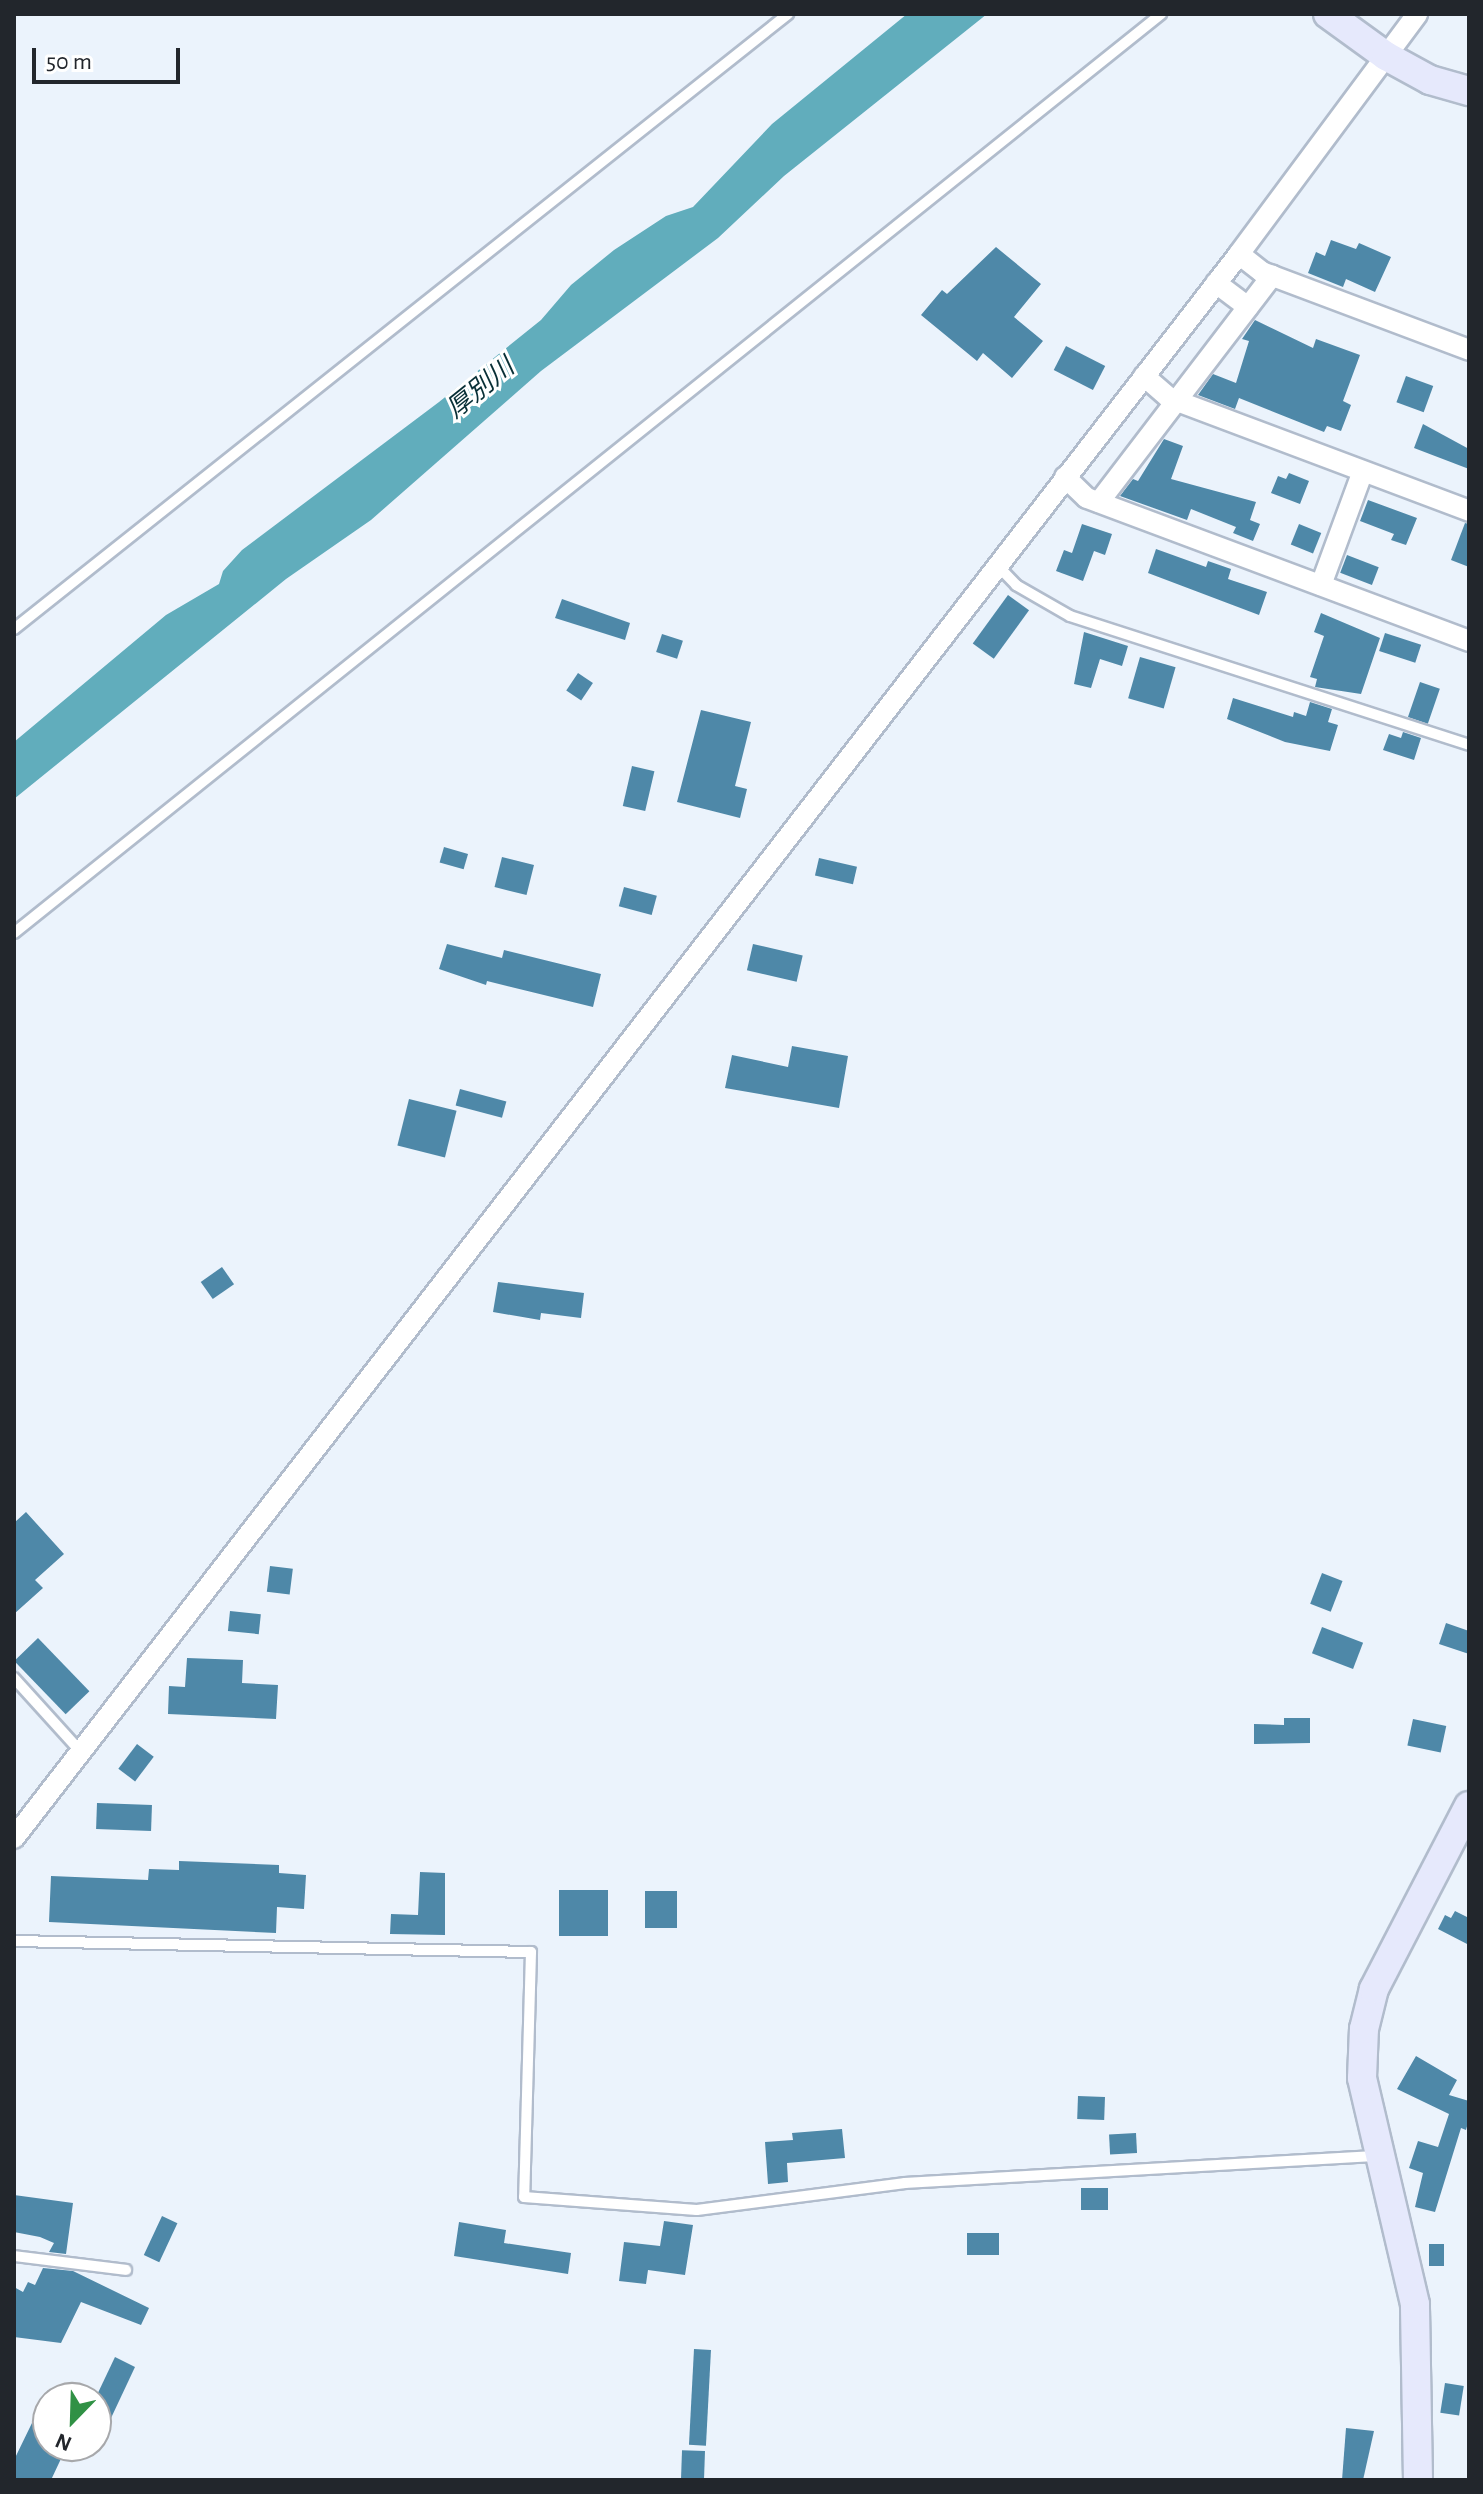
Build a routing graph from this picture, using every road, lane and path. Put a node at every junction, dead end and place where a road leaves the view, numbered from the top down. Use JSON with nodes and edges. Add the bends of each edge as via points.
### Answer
{"nodes":[{"id":1,"x":788,"y":14,"type":"edge"},
{"id":2,"x":1161,"y":14,"type":"edge"},
{"id":3,"x":1328,"y":14,"type":"edge"},
{"id":4,"x":1417,"y":14,"type":"edge"},
{"id":5,"x":1386,"y":56,"type":"junction"},
{"id":6,"x":1469,"y":91,"type":"edge"},
{"id":7,"x":1239,"y":254,"type":"junction"},
{"id":8,"x":1272,"y":276,"type":"junction"},
{"id":9,"x":1216,"y":283,"type":"junction"},
{"id":10,"x":1248,"y":307,"type":"junction"},
{"id":11,"x":1469,"y":350,"type":"edge"},
{"id":12,"x":1144,"y":376,"type":"junction"},
{"id":13,"x":1176,"y":401,"type":"junction"},
{"id":14,"x":1363,"y":471,"type":"junction"},
{"id":15,"x":1065,"y":477,"type":"junction"},
{"id":16,"x":1099,"y":502,"type":"junction"},
{"id":17,"x":1469,"y":511,"type":"edge"},
{"id":18,"x":997,"y":565,"type":"junction"},
{"id":19,"x":1321,"y":585,"type":"junction"},
{"id":20,"x":14,"y":629,"type":"edge"},
{"id":21,"x":1469,"y":641,"type":"edge"},
{"id":22,"x":1469,"y":745,"type":"edge"},
{"id":23,"x":14,"y":933,"type":"edge"},
{"id":24,"x":14,"y":1678,"type":"edge"},
{"id":25,"x":81,"y":1752,"type":"junction"},
{"id":26,"x":1469,"y":1806,"type":"edge"},
{"id":27,"x":14,"y":1838,"type":"edge"},
{"id":28,"x":14,"y":1941,"type":"edge"},
{"id":29,"x":1380,"y":2156,"type":"junction"},
{"id":30,"x":14,"y":2256,"type":"edge"},
{"id":31,"x":126,"y":2270,"type":"dead end"},
{"id":32,"x":1418,"y":2480,"type":"edge"}],
"edges":[{"from":1,"to":20,"type":"lane"},
{"from":2,"to":23,"type":"lane"},
{"from":3,"to":5,"type":"street"},
{"from":4,"to":5,"type":"street"},
{"from":5,"to":6,"type":"street","via":[[1430,80]]},
{"from":5,"to":7,"type":"street"},
{"from":7,"to":8,"type":"street"},
{"from":7,"to":9,"type":"street"},
{"from":8,"to":10,"type":"street"},
{"from":8,"to":11,"type":"street"},
{"from":9,"to":10,"type":"street"},
{"from":9,"to":12,"type":"street"},
{"from":10,"to":13,"type":"street"},
{"from":12,"to":13,"type":"street"},
{"from":12,"to":15,"type":"street"},
{"from":13,"to":14,"type":"street"},
{"from":13,"to":16,"type":"street"},
{"from":14,"to":17,"type":"street"},
{"from":14,"to":19,"type":"street"},
{"from":15,"to":16,"type":"street"},
{"from":15,"to":18,"type":"street"},
{"from":16,"to":19,"type":"street"},
{"from":18,"to":22,"type":"lane","via":[[1016,585],[1070,616]]},
{"from":18,"to":25,"type":"street"},
{"from":19,"to":21,"type":"street"},
{"from":24,"to":25,"type":"lane"},
{"from":25,"to":27,"type":"street"},
{"from":26,"to":29,"type":"street","via":[[1374,1989],[1364,2029],[1362,2078]]},
{"from":28,"to":29,"type":"lane","via":[[531,1952],[524,2197],[697,2210],[905,2183]]},
{"from":29,"to":32,"type":"street","via":[[1415,2304]]},
{"from":30,"to":31,"type":"lane"}]}
